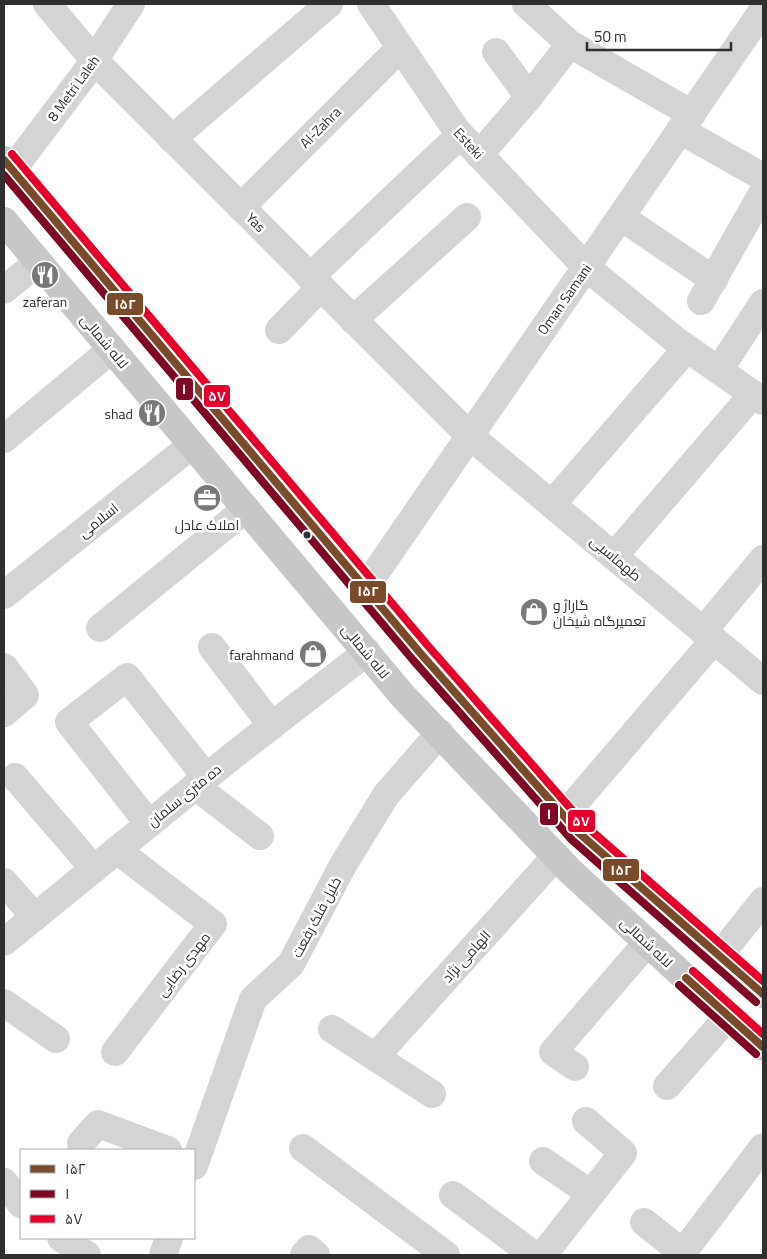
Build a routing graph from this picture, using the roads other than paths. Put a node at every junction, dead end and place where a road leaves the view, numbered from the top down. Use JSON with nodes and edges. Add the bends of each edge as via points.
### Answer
{"nodes":[{"id":1,"x":47,"y":4,"type":"edge"},
{"id":2,"x":131,"y":4,"type":"edge"},
{"id":3,"x":329,"y":4,"type":"edge"},
{"id":4,"x":371,"y":4,"type":"edge"},
{"id":5,"x":533,"y":6,"type":"edge"},
{"id":6,"x":763,"y":10,"type":"edge"},
{"id":7,"x":570,"y":44,"type":"junction"},
{"id":8,"x":400,"y":48,"type":"junction"},
{"id":9,"x":496,"y":52,"type":"dead end"},
{"id":10,"x":94,"y":60,"type":"junction"},
{"id":11,"x":529,"y":97,"type":"junction"},
{"id":12,"x":686,"y":122,"type":"junction"},
{"id":13,"x":460,"y":134,"type":"junction"},
{"id":14,"x":172,"y":139,"type":"junction"},
{"id":15,"x":479,"y":155,"type":"junction"},
{"id":16,"x":8,"y":165,"type":"edge"},
{"id":17,"x":763,"y":177,"type":"edge"},
{"id":18,"x":763,"y":192,"type":"edge"},
{"id":19,"x":240,"y":207,"type":"junction"},
{"id":20,"x":467,"y":217,"type":"dead end"},
{"id":21,"x":621,"y":217,"type":"junction"},
{"id":22,"x":4,"y":221,"type":"edge"},
{"id":23,"x":38,"y":262,"type":"junction"},
{"id":24,"x":586,"y":267,"type":"junction"},
{"id":25,"x":315,"y":282,"type":"junction"},
{"id":26,"x":4,"y":290,"type":"edge"},
{"id":27,"x":121,"y":299,"type":"junction"},
{"id":28,"x":763,"y":304,"type":"edge"},
{"id":29,"x":76,"y":307,"type":"junction"},
{"id":30,"x":354,"y":320,"type":"junction"},
{"id":31,"x":279,"y":330,"type":"dead end"},
{"id":32,"x":687,"y":348,"type":"junction"},
{"id":33,"x":112,"y":349,"type":"junction"},
{"id":34,"x":719,"y":370,"type":"junction"},
{"id":35,"x":189,"y":379,"type":"junction"},
{"id":36,"x":143,"y":386,"type":"junction"},
{"id":37,"x":758,"y":397,"type":"edge"},
{"id":38,"x":470,"y":436,"type":"junction"},
{"id":39,"x":4,"y":439,"type":"edge"},
{"id":40,"x":192,"y":444,"type":"junction"},
{"id":41,"x":552,"y":504,"type":"junction"},
{"id":42,"x":246,"y":508,"type":"junction"},
{"id":43,"x":614,"y":556,"type":"junction"},
{"id":44,"x":763,"y":559,"type":"edge"},
{"id":45,"x":365,"y":588,"type":"junction"},
{"id":46,"x":4,"y":595,"type":"edge"},
{"id":47,"x":100,"y":628,"type":"dead end"},
{"id":48,"x":708,"y":636,"type":"junction"},
{"id":49,"x":212,"y":647,"type":"dead end"},
{"id":50,"x":367,"y":652,"type":"junction"},
{"id":51,"x":4,"y":668,"type":"edge"},
{"id":52,"x":763,"y":681,"type":"edge"},
{"id":53,"x":4,"y":713,"type":"edge"},
{"id":54,"x":272,"y":726,"type":"junction"},
{"id":55,"x":440,"y":734,"type":"junction"},
{"id":56,"x":15,"y":777,"type":"dead end"},
{"id":57,"x":201,"y":782,"type":"junction"},
{"id":58,"x":573,"y":805,"type":"dead end"},
{"id":59,"x":149,"y":824,"type":"junction"},
{"id":60,"x":260,"y":836,"type":"dead end"},
{"id":61,"x":117,"y":850,"type":"junction"},
{"id":62,"x":556,"y":856,"type":"junction"},
{"id":63,"x":94,"y":869,"type":"junction"},
{"id":64,"x":4,"y":882,"type":"edge"},
{"id":65,"x":763,"y":901,"type":"edge"},
{"id":66,"x":35,"y":917,"type":"junction"},
{"id":67,"x":4,"y":942,"type":"edge"},
{"id":68,"x":647,"y":943,"type":"junction"},
{"id":69,"x":719,"y":956,"type":"junction"},
{"id":70,"x":763,"y":994,"type":"edge"},
{"id":71,"x":4,"y":1002,"type":"edge"},
{"id":72,"x":728,"y":1017,"type":"junction"},
{"id":73,"x":332,"y":1029,"type":"dead end"},
{"id":74,"x":56,"y":1039,"type":"dead end"},
{"id":75,"x":761,"y":1042,"type":"edge"},
{"id":76,"x":115,"y":1052,"type":"dead end"},
{"id":77,"x":375,"y":1057,"type":"junction"},
{"id":78,"x":575,"y":1067,"type":"dead end"},
{"id":79,"x":667,"y":1086,"type":"dead end"},
{"id":80,"x":432,"y":1094,"type":"dead end"},
{"id":81,"x":586,"y":1121,"type":"dead end"},
{"id":82,"x":81,"y":1143,"type":"dead end"},
{"id":83,"x":303,"y":1148,"type":"dead end"},
{"id":84,"x":165,"y":1149,"type":"edge"},
{"id":85,"x":761,"y":1153,"type":"edge"},
{"id":86,"x":195,"y":1159,"type":"edge"},
{"id":87,"x":543,"y":1161,"type":"dead end"},
{"id":88,"x":4,"y":1182,"type":"edge"},
{"id":89,"x":591,"y":1194,"type":"junction"},
{"id":90,"x":453,"y":1195,"type":"dead end"},
{"id":91,"x":20,"y":1203,"type":"edge"},
{"id":92,"x":644,"y":1222,"type":"dead end"},
{"id":93,"x":62,"y":1239,"type":"edge"},
{"id":94,"x":169,"y":1239,"type":"edge"},
{"id":95,"x":682,"y":1254,"type":"edge"},
{"id":96,"x":86,"y":1255,"type":"edge"},
{"id":97,"x":163,"y":1255,"type":"edge"},
{"id":98,"x":304,"y":1255,"type":"edge"},
{"id":99,"x":316,"y":1255,"type":"edge"},
{"id":100,"x":446,"y":1255,"type":"edge"},
{"id":101,"x":534,"y":1255,"type":"edge"},
{"id":102,"x":543,"y":1255,"type":"edge"}],
"edges":[{"from":1,"to":10,"type":"street","name":"Yas"},
{"from":2,"to":10,"type":"street","name":"8 Metri Laleh"},
{"from":3,"to":14,"type":"street"},
{"from":4,"to":8,"type":"street","name":"Esteki"},
{"from":5,"to":7,"type":"street"},
{"from":6,"to":12,"type":"street","name":"Oman Samani"},
{"from":7,"to":11,"type":"street"},
{"from":7,"to":12,"type":"street"},
{"from":8,"to":13,"type":"street","name":"Esteki"},
{"from":8,"to":19,"type":"street","name":"Al-Zahra"},
{"from":9,"to":11,"type":"street"},
{"from":10,"to":14,"type":"street","name":"Yas"},
{"from":10,"to":16,"type":"street","name":"8 Metri Laleh"},
{"from":11,"to":15,"type":"street"},
{"from":12,"to":17,"type":"street"},
{"from":12,"to":21,"type":"street","name":"Oman Samani"},
{"from":13,"to":15,"type":"street","name":"Esteki"},
{"from":13,"to":25,"type":"street"},
{"from":14,"to":19,"type":"street","name":"Yas"},
{"from":15,"to":24,"type":"street","name":"Esteki"},
{"from":16,"to":27,"type":"main road"},
{"from":18,"to":21,"type":"street","via":[[707,290]]},
{"from":19,"to":25,"type":"street","name":"Yas"},
{"from":20,"to":30,"type":"street"},
{"from":21,"to":24,"type":"street","name":"Oman Samani"},
{"from":22,"to":23,"type":"main road","name":"لاله شمالی"},
{"from":23,"to":26,"type":"street"},
{"from":23,"to":29,"type":"main road","name":"لاله شمالی"},
{"from":24,"to":32,"type":"street","name":"Esteki"},
{"from":24,"to":38,"type":"street","name":"Oman Samani"},
{"from":25,"to":30,"type":"street","name":"Yas"},
{"from":25,"to":31,"type":"street"},
{"from":27,"to":29,"type":"main road","via":[[122,322],[119,330],[111,332],[104,332]]},
{"from":27,"to":35,"type":"main road"},
{"from":28,"to":34,"type":"street"},
{"from":29,"to":33,"type":"main road","name":"لاله شمالی"},
{"from":30,"to":38,"type":"street","name":"Yas"},
{"from":32,"to":34,"type":"street","name":"Esteki"},
{"from":32,"to":41,"type":"street"},
{"from":33,"to":36,"type":"main road","name":"لاله شمالی"},
{"from":33,"to":39,"type":"street"},
{"from":34,"to":37,"type":"street","name":"Esteki"},
{"from":35,"to":36,"type":"main road","via":[[167,361],[151,356],[145,364]]},
{"from":35,"to":45,"type":"main road"},
{"from":36,"to":40,"type":"main road","name":"لاله شمالی"},
{"from":37,"to":43,"type":"street"},
{"from":38,"to":41,"type":"street","name":"طهماسبی"},
{"from":38,"to":45,"type":"street","name":"Oman Samani"},
{"from":40,"to":42,"type":"main road","name":"لاله شمالی"},
{"from":40,"to":46,"type":"street","name":"اسلامی"},
{"from":41,"to":43,"type":"street","name":"طهماسبی"},
{"from":42,"to":47,"type":"street"},
{"from":42,"to":50,"type":"main road","name":"لاله شمالی"},
{"from":43,"to":48,"type":"street","name":"طهماسبی"},
{"from":44,"to":48,"type":"street"},
{"from":45,"to":69,"type":"main road","via":[[579,833]]},
{"from":48,"to":52,"type":"street","name":"طهماسبی"},
{"from":48,"to":58,"type":"street"},
{"from":49,"to":54,"type":"street"},
{"from":50,"to":54,"type":"street","name":"ده متری سلمان"},
{"from":50,"to":55,"type":"main road","name":"لاله شمالی"},
{"from":51,"to":53,"type":"street","via":[[25,695]]},
{"from":54,"to":57,"type":"street","name":"ده متری سلمان"},
{"from":55,"to":62,"type":"main road","name":"لاله شمالی"},
{"from":55,"to":86,"type":"street","name":"خلیل فلک رفعت","via":[[386,795],[343,865],[291,964],[253,999]]},
{"from":56,"to":63,"type":"street"},
{"from":57,"to":59,"type":"street","name":"ده متری سلمان"},
{"from":57,"to":59,"type":"street","via":[[127,677],[69,722]]},
{"from":57,"to":60,"type":"street"},
{"from":59,"to":61,"type":"street","name":"ده متری سلمان"},
{"from":61,"to":63,"type":"street","name":"ده متری سلمان"},
{"from":61,"to":76,"type":"street","name":"مهدی رضایی","via":[[213,924]]},
{"from":62,"to":68,"type":"main road","name":"لاله شمالی"},
{"from":62,"to":77,"type":"street","name":"الهامی نژاد"},
{"from":63,"to":66,"type":"street","name":"ده متری سلمان"},
{"from":64,"to":66,"type":"street"},
{"from":65,"to":69,"type":"street"},
{"from":66,"to":67,"type":"street","name":"ده متری سلمان"},
{"from":68,"to":72,"type":"main road","name":"لاله شمالی"},
{"from":68,"to":78,"type":"street","via":[[552,1052]]},
{"from":69,"to":70,"type":"main road"},
{"from":71,"to":74,"type":"street"},
{"from":72,"to":75,"type":"main road","name":"لاله شمالی"},
{"from":72,"to":79,"type":"street"},
{"from":73,"to":77,"type":"street"},
{"from":77,"to":80,"type":"street"},
{"from":81,"to":89,"type":"street","via":[[624,1153]]},
{"from":82,"to":84,"type":"street","via":[[98,1124]]},
{"from":83,"to":100,"type":"street"},
{"from":85,"to":95,"type":"street"},
{"from":87,"to":89,"type":"street"},
{"from":88,"to":91,"type":"street"},
{"from":89,"to":102,"type":"street"},
{"from":90,"to":101,"type":"street"},
{"from":92,"to":95,"type":"street"},
{"from":93,"to":96,"type":"street"},
{"from":94,"to":97,"type":"street"},
{"from":98,"to":99,"type":"street","via":[[309,1249]]}]}
